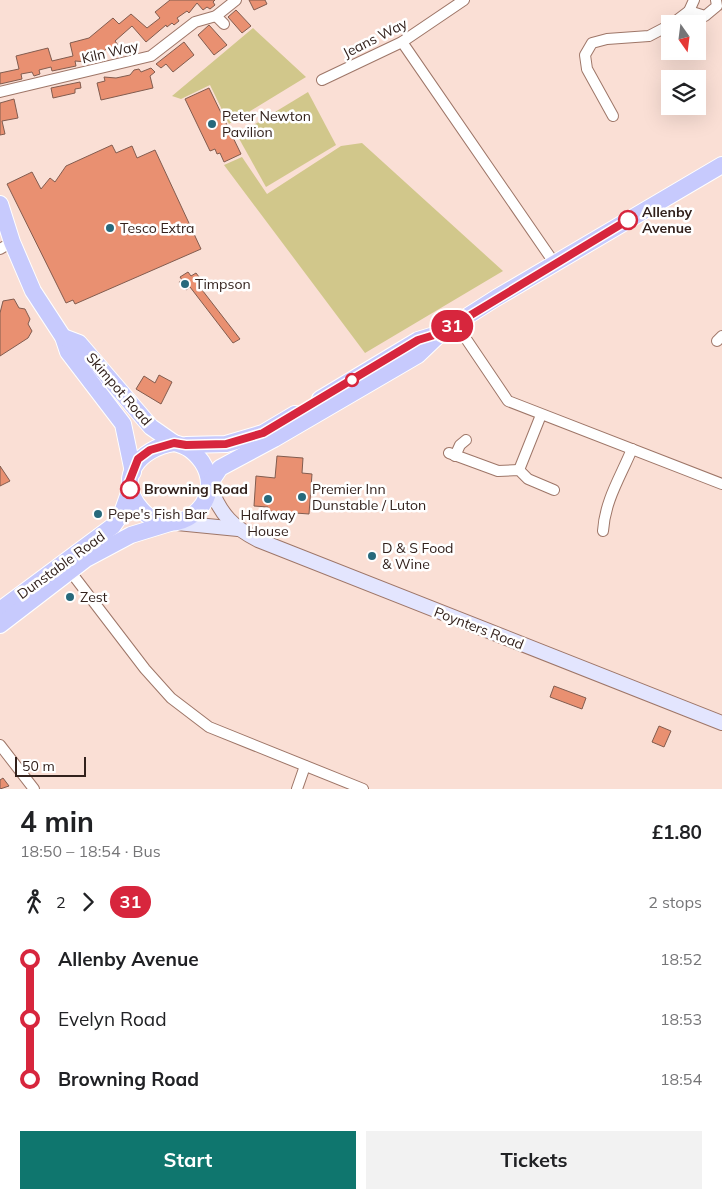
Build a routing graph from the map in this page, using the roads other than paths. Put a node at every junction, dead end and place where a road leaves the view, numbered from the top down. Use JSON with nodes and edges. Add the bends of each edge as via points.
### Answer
{"nodes":[{"id":1,"x":236,"y":0,"type":"edge"},
{"id":2,"x":464,"y":0,"type":"edge"},
{"id":3,"x":694,"y":0,"type":"edge"},
{"id":4,"x":716,"y":0,"type":"edge"},
{"id":5,"x":689,"y":11,"type":"junction"},
{"id":6,"x":683,"y":15,"type":"edge"},
{"id":7,"x":216,"y":16,"type":"junction"},
{"id":8,"x":224,"y":24,"type":"dead end"},
{"id":9,"x":661,"y":29,"type":"edge"},
{"id":10,"x":402,"y":42,"type":"junction"},
{"id":11,"x":322,"y":80,"type":"dead end"},
{"id":12,"x":0,"y":92,"type":"edge"},
{"id":13,"x":613,"y":116,"type":"dead end"},
{"id":14,"x":722,"y":165,"type":"edge"},
{"id":15,"x":0,"y":204,"type":"edge"},
{"id":16,"x":6,"y":245,"type":"edge"},
{"id":17,"x":554,"y":264,"type":"junction"},
{"id":18,"x":456,"y":324,"type":"junction"},
{"id":19,"x":441,"y":333,"type":"junction"},
{"id":20,"x":63,"y":337,"type":"junction"},
{"id":21,"x":540,"y":415,"type":"junction"},
{"id":22,"x":466,"y":440,"type":"dead end"},
{"id":23,"x":180,"y":444,"type":"junction"},
{"id":24,"x":632,"y":449,"type":"junction"},
{"id":25,"x":520,"y":470,"type":"junction"},
{"id":26,"x":133,"y":472,"type":"junction"},
{"id":27,"x":722,"y":484,"type":"edge"},
{"id":28,"x":210,"y":486,"type":"junction"},
{"id":29,"x":130,"y":490,"type":"junction"},
{"id":30,"x":554,"y":490,"type":"dead end"},
{"id":31,"x":173,"y":523,"type":"junction"},
{"id":32,"x":238,"y":529,"type":"junction"},
{"id":33,"x":603,"y":531,"type":"dead end"},
{"id":34,"x":70,"y":571,"type":"junction"},
{"id":35,"x":0,"y":610,"type":"edge"},
{"id":36,"x":0,"y":625,"type":"edge"},
{"id":37,"x":722,"y":723,"type":"edge"},
{"id":38,"x":0,"y":745,"type":"edge"},
{"id":39,"x":305,"y":766,"type":"junction"},
{"id":40,"x":34,"y":789,"type":"edge"},
{"id":41,"x":297,"y":789,"type":"edge"},
{"id":42,"x":364,"y":789,"type":"edge"}],
"edges":[{"from":1,"to":7,"type":"street","name":"Kiln Way"},
{"from":2,"to":10,"type":"street","name":"Jeans Way"},
{"from":3,"to":5,"type":"street"},
{"from":4,"to":5,"type":"street","via":[[717,6],[705,16]]},
{"from":5,"to":6,"type":"street"},
{"from":7,"to":8,"type":"street"},
{"from":7,"to":12,"type":"street","name":"Kiln Way","via":[[195,22],[151,56]]},
{"from":9,"to":13,"type":"street","via":[[649,36],[592,43],[585,55],[587,69]]},
{"from":10,"to":11,"type":"street","name":"Jeans Way"},
{"from":10,"to":17,"type":"street"},
{"from":14,"to":17,"type":"main road"},
{"from":15,"to":16,"type":"main road","name":"Skimpot Road"},
{"from":16,"to":20,"type":"main road","name":"Skimpot Road"},
{"from":17,"to":18,"type":"main road"},
{"from":18,"to":19,"type":"main road"},
{"from":18,"to":21,"type":"street","via":[[508,401]]},
{"from":19,"to":23,"type":"main road","via":[[418,340],[263,433],[226,444]]},
{"from":19,"to":28,"type":"main road","via":[[425,351],[220,468]]},
{"from":20,"to":23,"type":"main road","name":"Skimpot Road","via":[[79,343],[151,427]]},
{"from":20,"to":26,"type":"main road","name":"Skimpot Road","via":[[68,352],[123,424]]},
{"from":21,"to":24,"type":"street"},
{"from":21,"to":25,"type":"street"},
{"from":22,"to":25,"type":"street","via":[[452,454],[498,471]]},
{"from":23,"to":26,"type":"main road","via":[[150,450],[138,459]]},
{"from":23,"to":28,"type":"main road","via":[[203,464]]},
{"from":24,"to":27,"type":"street"},
{"from":24,"to":33,"type":"street","via":[[616,478]]},
{"from":25,"to":30,"type":"street","via":[[528,479]]},
{"from":26,"to":29,"type":"main road"},
{"from":28,"to":31,"type":"main road","via":[[195,512],[188,519]]},
{"from":28,"to":32,"type":"street","name":"Poynters Road","via":[[218,508]]},
{"from":29,"to":31,"type":"main road","via":[[144,513]]},
{"from":29,"to":35,"type":"main road","name":"Dunstable Road","via":[[122,513],[112,526]]},
{"from":31,"to":32,"type":"street","name":"Poynters Road"},
{"from":31,"to":34,"type":"main road","name":"Dunstable Road","via":[[131,535]]},
{"from":32,"to":37,"type":"street","name":"Poynters Road","via":[[291,554]]},
{"from":34,"to":36,"type":"main road","name":"Dunstable Road"},
{"from":34,"to":39,"type":"street","via":[[170,698],[209,727]]},
{"from":38,"to":40,"type":"street"},
{"from":39,"to":41,"type":"street"},
{"from":39,"to":42,"type":"street"}]}
